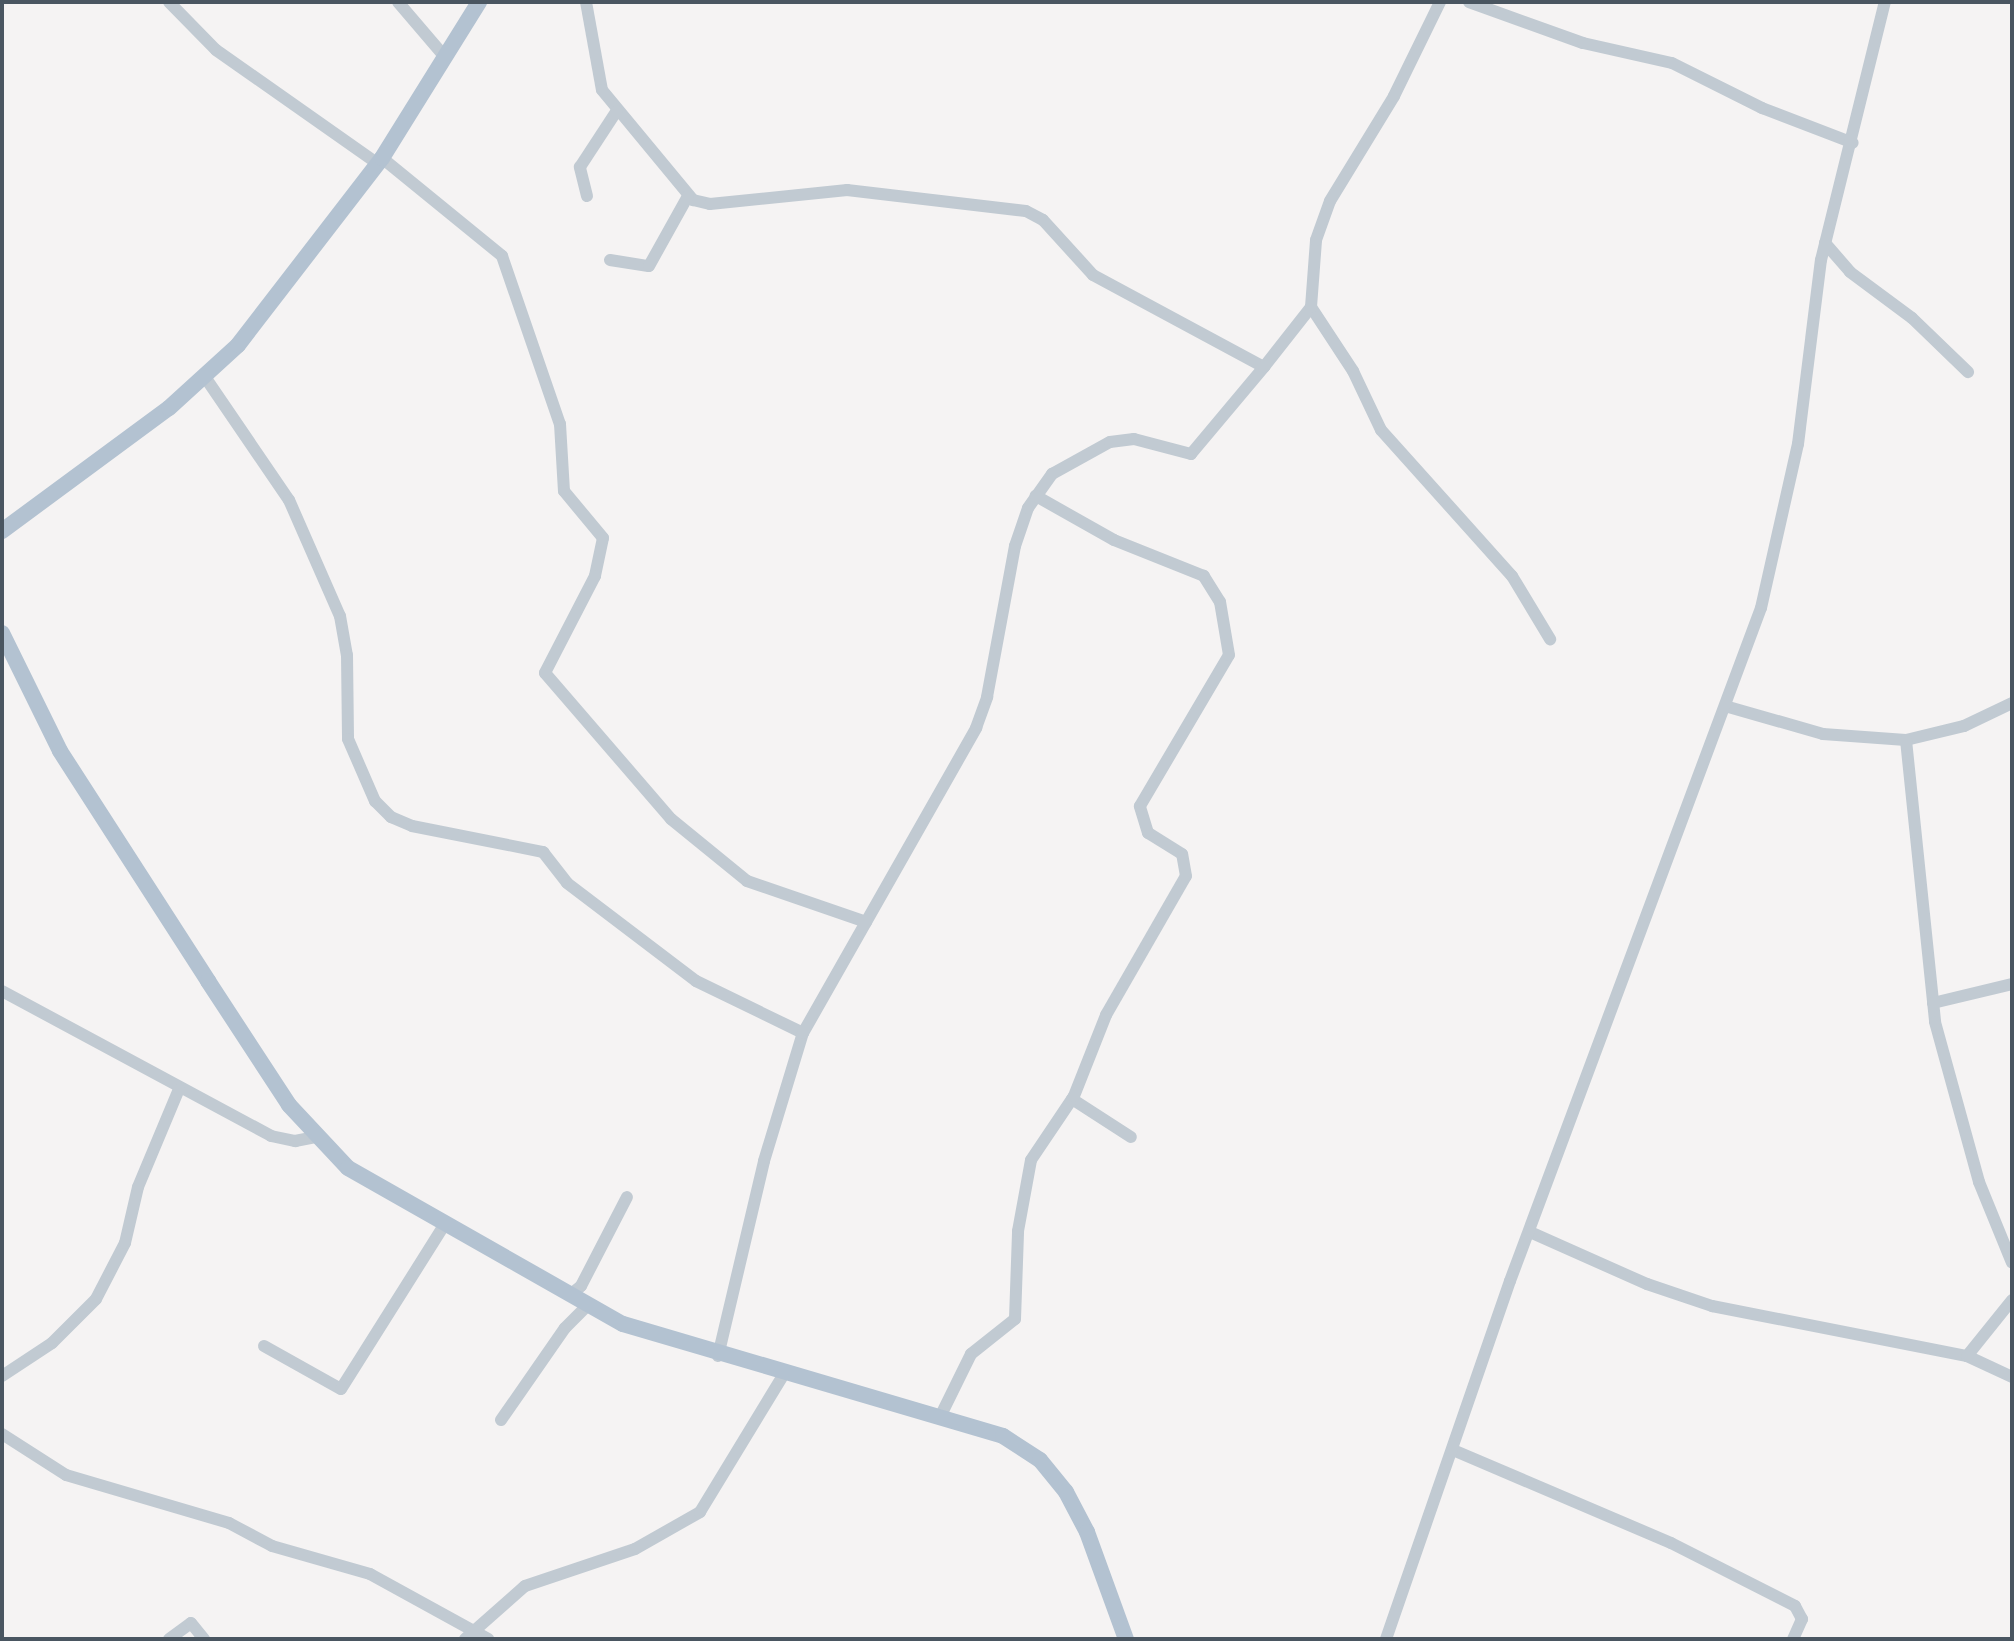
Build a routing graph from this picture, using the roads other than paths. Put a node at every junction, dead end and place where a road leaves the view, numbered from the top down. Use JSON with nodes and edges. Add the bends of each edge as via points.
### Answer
{"nodes":[{"id":1,"x":169,"y":2,"type":"edge"},
{"id":2,"x":398,"y":2,"type":"edge"},
{"id":3,"x":479,"y":2,"type":"edge"},
{"id":4,"x":586,"y":2,"type":"edge"},
{"id":5,"x":1440,"y":2,"type":"edge"},
{"id":6,"x":1469,"y":2,"type":"edge"},
{"id":7,"x":1885,"y":2,"type":"edge"},
{"id":8,"x":445,"y":57,"type":"junction"},
{"id":9,"x":616,"y":112,"type":"junction"},
{"id":10,"x":1853,"y":143,"type":"junction"},
{"id":11,"x":380,"y":161,"type":"junction"},
{"id":12,"x":587,"y":196,"type":"dead end"},
{"id":13,"x":688,"y":196,"type":"junction"},
{"id":14,"x":1825,"y":243,"type":"junction"},
{"id":15,"x":610,"y":260,"type":"dead end"},
{"id":16,"x":1311,"y":307,"type":"junction"},
{"id":17,"x":1264,"y":367,"type":"junction"},
{"id":18,"x":1968,"y":372,"type":"dead end"},
{"id":19,"x":205,"y":377,"type":"junction"},
{"id":20,"x":1036,"y":496,"type":"junction"},
{"id":21,"x":2,"y":531,"type":"edge"},
{"id":22,"x":2,"y":633,"type":"edge"},
{"id":23,"x":1550,"y":639,"type":"dead end"},
{"id":24,"x":2012,"y":703,"type":"edge"},
{"id":25,"x":1725,"y":706,"type":"junction"},
{"id":26,"x":1906,"y":740,"type":"junction"},
{"id":27,"x":866,"y":922,"type":"junction"},
{"id":28,"x":2012,"y":984,"type":"edge"},
{"id":29,"x":2,"y":991,"type":"edge"},
{"id":30,"x":1933,"y":1003,"type":"junction"},
{"id":31,"x":803,"y":1033,"type":"junction"},
{"id":32,"x":179,"y":1089,"type":"junction"},
{"id":33,"x":1072,"y":1099,"type":"junction"},
{"id":34,"x":316,"y":1137,"type":"junction"},
{"id":35,"x":1131,"y":1137,"type":"dead end"},
{"id":36,"x":627,"y":1197,"type":"dead end"},
{"id":37,"x":446,"y":1222,"type":"junction"},
{"id":38,"x":1530,"y":1232,"type":"junction"},
{"id":39,"x":2012,"y":1263,"type":"edge"},
{"id":40,"x":570,"y":1295,"type":"junction"},
{"id":41,"x":2012,"y":1300,"type":"edge"},
{"id":42,"x":587,"y":1306,"type":"junction"},
{"id":43,"x":264,"y":1346,"type":"dead end"},
{"id":44,"x":718,"y":1356,"type":"junction"},
{"id":45,"x":1967,"y":1356,"type":"junction"},
{"id":46,"x":784,"y":1374,"type":"junction"},
{"id":47,"x":2,"y":1376,"type":"edge"},
{"id":48,"x":2012,"y":1377,"type":"edge"},
{"id":49,"x":941,"y":1415,"type":"junction"},
{"id":50,"x":501,"y":1420,"type":"dead end"},
{"id":51,"x":2,"y":1434,"type":"edge"},
{"id":52,"x":1453,"y":1450,"type":"junction"},
{"id":53,"x":469,"y":1635,"type":"edge"},
{"id":54,"x":169,"y":1639,"type":"edge"},
{"id":55,"x":204,"y":1639,"type":"edge"},
{"id":56,"x":488,"y":1639,"type":"edge"},
{"id":57,"x":1126,"y":1639,"type":"edge"},
{"id":58,"x":1386,"y":1639,"type":"edge"},
{"id":59,"x":1793,"y":1639,"type":"edge"}],
"edges":[{"from":1,"to":11,"type":"street","via":[[216,50]]},
{"from":2,"to":8,"type":"street"},
{"from":3,"to":8,"type":"main road"},
{"from":4,"to":9,"type":"street","via":[[599,80]]},
{"from":5,"to":16,"type":"street","via":[[1394,96],[1330,201],[1316,240]]},
{"from":6,"to":10,"type":"street","via":[[1583,43],[1672,63],[1762,108]]},
{"from":7,"to":10,"type":"street"},
{"from":8,"to":11,"type":"main road"},
{"from":9,"to":12,"type":"street","via":[[580,167]]},
{"from":9,"to":13,"type":"street"},
{"from":10,"to":14,"type":"street"},
{"from":11,"to":19,"type":"main road","via":[[264,315]]},
{"from":11,"to":27,"type":"street","via":[[502,256],[560,424],[564,491],[603,538],[595,576],[546,666],[549,679],[671,819],[747,881]]},
{"from":13,"to":15,"type":"street","via":[[649,266]]},
{"from":13,"to":17,"type":"street","via":[[710,204],[847,190],[1026,211],[1043,220],[1093,275]]},
{"from":14,"to":18,"type":"street","via":[[1850,272],[1912,318]]},
{"from":14,"to":25,"type":"street","via":[[1804,406],[1780,532],[1761,608]]},
{"from":16,"to":17,"type":"street"},
{"from":16,"to":23,"type":"street","via":[[1353,371],[1381,430],[1512,576]]},
{"from":17,"to":20,"type":"street","via":[[1191,454],[1134,439],[1110,442],[1052,474]]},
{"from":19,"to":21,"type":"main road"},
{"from":19,"to":31,"type":"street","via":[[289,500],[340,616],[347,655],[348,739],[375,801],[391,817],[412,826],[543,852],[567,883],[696,981]]},
{"from":20,"to":27,"type":"street","via":[[1015,546],[987,697],[976,728]]},
{"from":20,"to":33,"type":"street","via":[[1114,540],[1204,576],[1220,602],[1230,637],[1223,673],[1140,806],[1148,833],[1182,854],[1186,876],[1111,1005]]},
{"from":22,"to":34,"type":"main road","via":[[24,685],[75,774],[289,1105]]},
{"from":24,"to":26,"type":"street","via":[[1964,726]]},
{"from":25,"to":26,"type":"street","via":[[1823,734]]},
{"from":25,"to":38,"type":"street"},
{"from":26,"to":30,"type":"street"},
{"from":27,"to":31,"type":"street"},
{"from":28,"to":30,"type":"street"},
{"from":29,"to":32,"type":"street"},
{"from":30,"to":39,"type":"street","via":[[1979,1182]]},
{"from":31,"to":44,"type":"street","via":[[764,1161]]},
{"from":32,"to":34,"type":"street","via":[[271,1136],[295,1141]]},
{"from":32,"to":47,"type":"street","via":[[138,1187],[125,1243],[96,1299],[52,1343]]},
{"from":33,"to":35,"type":"street"},
{"from":33,"to":49,"type":"street","via":[[1026,1174],[1018,1231],[1018,1313],[971,1354]]},
{"from":34,"to":37,"type":"main road","via":[[348,1168]]},
{"from":36,"to":40,"type":"street","via":[[581,1286]]},
{"from":37,"to":40,"type":"main road"},
{"from":37,"to":43,"type":"street","via":[[341,1389]]},
{"from":38,"to":45,"type":"street","via":[[1647,1284],[1712,1306]]},
{"from":38,"to":52,"type":"street"},
{"from":40,"to":42,"type":"main road"},
{"from":41,"to":45,"type":"street"},
{"from":42,"to":44,"type":"main road"},
{"from":42,"to":50,"type":"street","via":[[565,1328]]},
{"from":44,"to":46,"type":"main road"},
{"from":45,"to":48,"type":"street"},
{"from":46,"to":49,"type":"main road"},
{"from":46,"to":53,"type":"street","via":[[700,1512],[635,1549],[525,1586]]},
{"from":49,"to":57,"type":"main road","via":[[1003,1436],[1040,1460],[1066,1492],[1087,1532]]},
{"from":51,"to":53,"type":"street","via":[[66,1475],[229,1523],[272,1546],[338,1562]]},
{"from":52,"to":58,"type":"street"},
{"from":52,"to":59,"type":"street","via":[[1652,1534],[1795,1606],[1802,1619]]},
{"from":53,"to":56,"type":"street"},
{"from":54,"to":55,"type":"street","via":[[191,1623]]}]}
